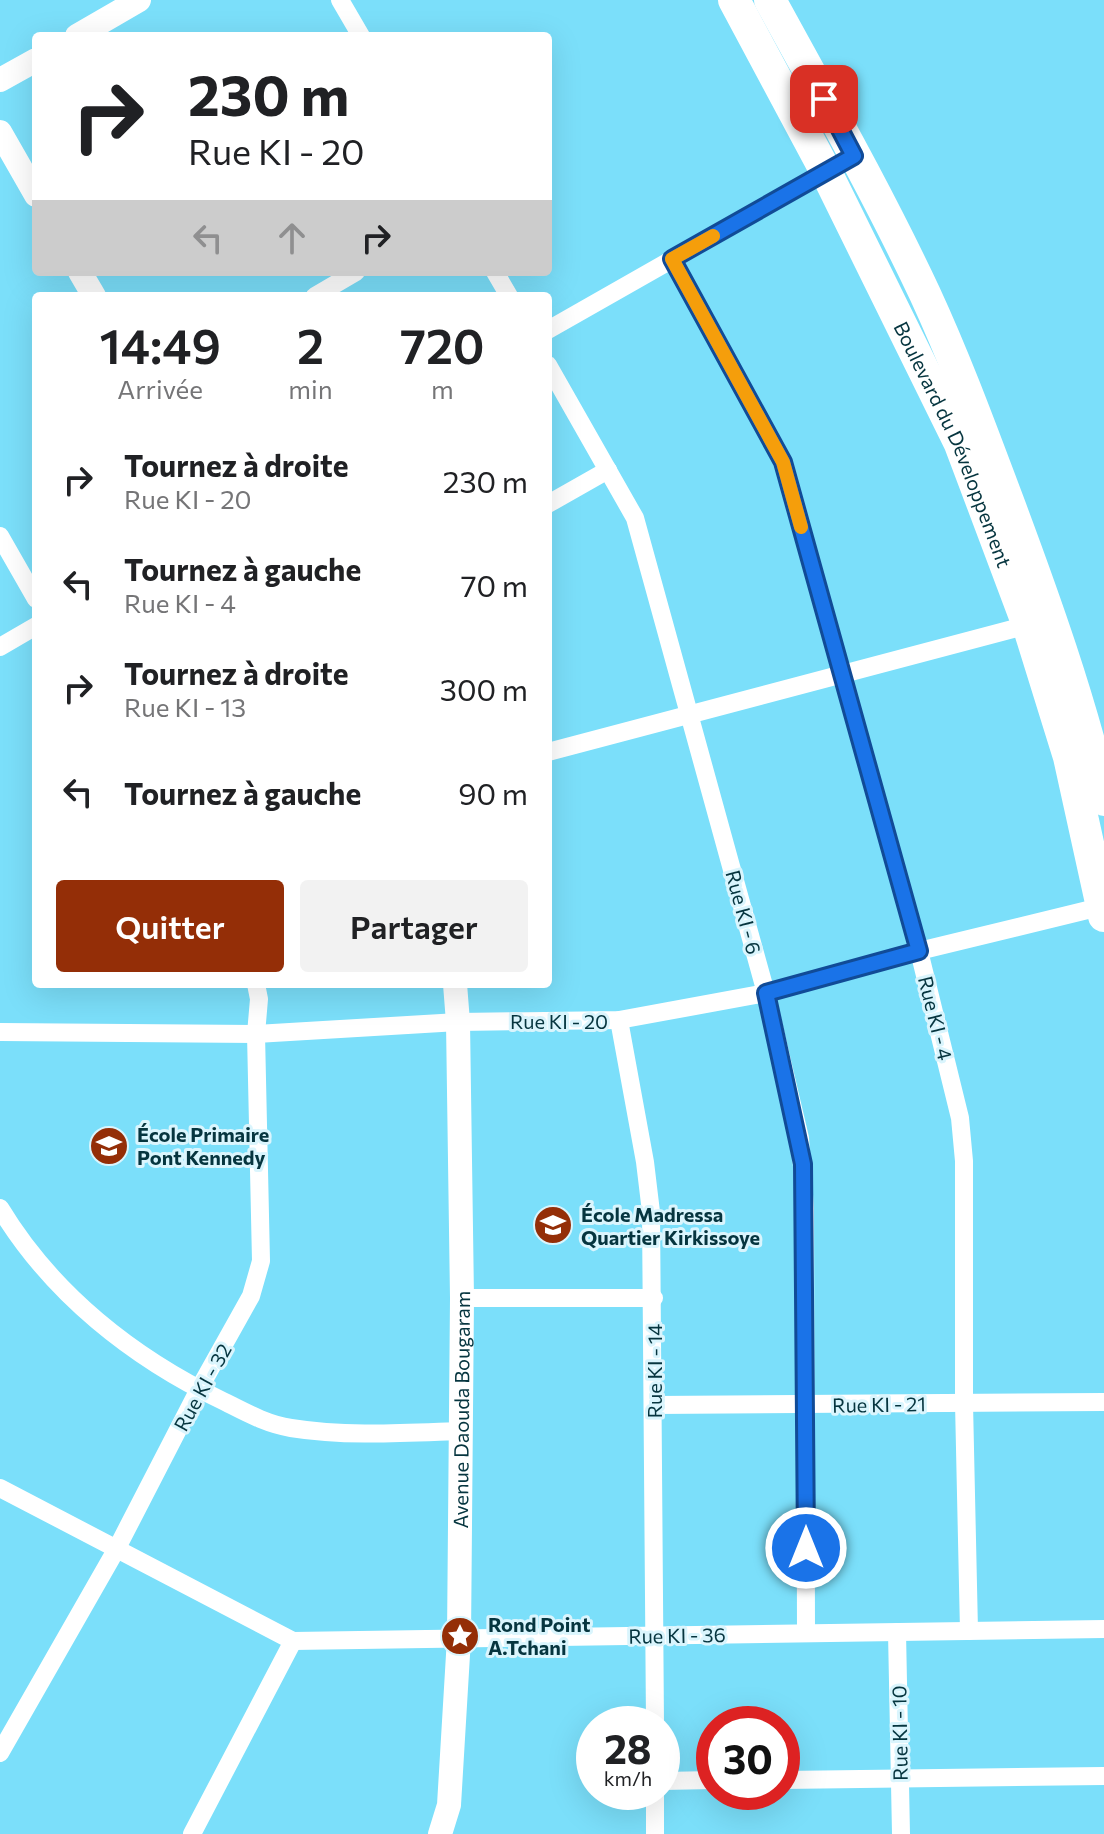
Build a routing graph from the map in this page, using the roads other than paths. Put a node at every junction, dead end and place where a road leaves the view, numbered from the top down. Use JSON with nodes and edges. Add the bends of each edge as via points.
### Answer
{"nodes":[{"id":1,"x":139,"y":0,"type":"edge"},
{"id":2,"x":340,"y":0,"type":"edge"},
{"id":3,"x":734,"y":0,"type":"edge"},
{"id":4,"x":770,"y":0,"type":"edge"},
{"id":5,"x":84,"y":32,"type":"edge"},
{"id":6,"x":359,"y":32,"type":"edge"},
{"id":7,"x":32,"y":62,"type":"edge"},
{"id":8,"x":0,"y":80,"type":"edge"},
{"id":9,"x":0,"y":132,"type":"edge"},
{"id":10,"x":854,"y":156,"type":"junction"},
{"id":11,"x":826,"y":172,"type":"junction"},
{"id":12,"x":32,"y":188,"type":"edge"},
{"id":13,"x":672,"y":259,"type":"junction"},
{"id":14,"x":349,"y":276,"type":"edge"},
{"id":15,"x":322,"y":292,"type":"edge"},
{"id":16,"x":552,"y":328,"type":"edge"},
{"id":17,"x":552,"y":372,"type":"edge"},
{"id":18,"x":608,"y":470,"type":"junction"},
{"id":19,"x":552,"y":502,"type":"edge"},
{"id":20,"x":0,"y":536,"type":"edge"},
{"id":21,"x":32,"y":592,"type":"edge"},
{"id":22,"x":1028,"y":625,"type":"junction"},
{"id":23,"x":32,"y":628,"type":"edge"},
{"id":24,"x":0,"y":647,"type":"edge"},
{"id":25,"x":842,"y":674,"type":"junction"},
{"id":26,"x":689,"y":715,"type":"junction"},
{"id":27,"x":552,"y":751,"type":"edge"},
{"id":28,"x":1104,"y":800,"type":"edge"},
{"id":29,"x":1103,"y":910,"type":"edge"},
{"id":30,"x":919,"y":951,"type":"junction"},
{"id":31,"x":257,"y":988,"type":"edge"},
{"id":32,"x":455,"y":988,"type":"edge"},
{"id":33,"x":766,"y":993,"type":"junction"},
{"id":34,"x":619,"y":1020,"type":"junction"},
{"id":35,"x":458,"y":1022,"type":"junction"},
{"id":36,"x":0,"y":1032,"type":"edge"},
{"id":37,"x":256,"y":1034,"type":"junction"},
{"id":38,"x":0,"y":1208,"type":"edge"},
{"id":39,"x":462,"y":1298,"type":"junction"},
{"id":40,"x":654,"y":1298,"type":"junction"},
{"id":41,"x":199,"y":1389,"type":"junction"},
{"id":42,"x":1104,"y":1402,"type":"edge"},
{"id":43,"x":964,"y":1403,"type":"junction"},
{"id":44,"x":654,"y":1405,"type":"junction"},
{"id":45,"x":806,"y":1405,"type":"junction"},
{"id":46,"x":462,"y":1431,"type":"junction"},
{"id":47,"x":0,"y":1488,"type":"edge"},
{"id":48,"x":116,"y":1550,"type":"junction"},
{"id":49,"x":1104,"y":1629,"type":"edge"},
{"id":50,"x":969,"y":1631,"type":"junction"},
{"id":51,"x":897,"y":1632,"type":"junction"},
{"id":52,"x":806,"y":1633,"type":"junction"},
{"id":53,"x":655,"y":1636,"type":"junction"},
{"id":54,"x":459,"y":1638,"type":"junction"},
{"id":55,"x":293,"y":1641,"type":"junction"},
{"id":56,"x":655,"y":1706,"type":"edge"},
{"id":57,"x":0,"y":1753,"type":"edge"},
{"id":58,"x":1104,"y":1776,"type":"edge"},
{"id":59,"x":900,"y":1779,"type":"junction"},
{"id":60,"x":800,"y":1780,"type":"edge"},
{"id":61,"x":655,"y":1810,"type":"edge"},
{"id":62,"x":192,"y":1834,"type":"edge"},
{"id":63,"x":440,"y":1834,"type":"edge"},
{"id":64,"x":655,"y":1834,"type":"edge"},
{"id":65,"x":901,"y":1834,"type":"edge"}],
"edges":[{"from":1,"to":5,"type":"street"},
{"from":2,"to":6,"type":"street"},
{"from":3,"to":11,"type":"highway","name":"Boulevard du Développement"},
{"from":4,"to":10,"type":"highway","name":"Boulevard du Développement"},
{"from":7,"to":8,"type":"street"},
{"from":9,"to":12,"type":"street"},
{"from":10,"to":11,"type":"street"},
{"from":10,"to":28,"type":"highway","name":"Boulevard du Développement","via":[[925,294],[984,437],[1055,625]]},
{"from":11,"to":13,"type":"street"},
{"from":11,"to":22,"type":"highway","name":"Boulevard du Développement","via":[[960,444]]},
{"from":13,"to":16,"type":"street"},
{"from":13,"to":25,"type":"street","name":"Rue KI - 4","via":[[783,462]]},
{"from":14,"to":15,"type":"street"},
{"from":17,"to":18,"type":"street","name":"Rue KI - 6"},
{"from":18,"to":19,"type":"street"},
{"from":18,"to":26,"type":"street","name":"Rue KI - 6","via":[[635,518]]},
{"from":20,"to":21,"type":"street"},
{"from":22,"to":25,"type":"street"},
{"from":22,"to":29,"type":"highway","name":"Boulevard du Développement","via":[[1069,757]]},
{"from":23,"to":24,"type":"street"},
{"from":25,"to":26,"type":"street"},
{"from":25,"to":30,"type":"street","name":"Rue KI - 4"},
{"from":26,"to":27,"type":"street"},
{"from":26,"to":33,"type":"street","name":"Rue KI - 6"},
{"from":29,"to":30,"type":"street","name":"Rue KI - 20"},
{"from":30,"to":33,"type":"street","name":"Rue KI - 20"},
{"from":30,"to":43,"type":"street","name":"Rue KI - 4","via":[[960,1118],[965,1177]]},
{"from":31,"to":37,"type":"street","name":"Rue KI - 32"},
{"from":32,"to":35,"type":"street","name":"Avenue Daouda Bougaram"},
{"from":33,"to":34,"type":"street","name":"Rue KI - 20"},
{"from":33,"to":45,"type":"street","name":"Rue KI - 6","via":[[803,1164]]},
{"from":34,"to":35,"type":"street","name":"Rue KI - 20"},
{"from":34,"to":40,"type":"street","name":"Rue KI - 14","via":[[647,1175]]},
{"from":35,"to":37,"type":"street","name":"Rue KI - 20"},
{"from":35,"to":39,"type":"street","name":"Avenue Daouda Bougaram"},
{"from":36,"to":37,"type":"street","name":"Rue KI - 20"},
{"from":37,"to":41,"type":"street","name":"Rue KI - 32","via":[[261,1261],[251,1296]]},
{"from":38,"to":41,"type":"street","via":[[65,1293],[113,1335]]},
{"from":39,"to":40,"type":"street"},
{"from":39,"to":46,"type":"street","name":"Avenue Daouda Bougaram"},
{"from":40,"to":44,"type":"street","name":"Rue KI - 14"},
{"from":41,"to":46,"type":"street","via":[[290,1428],[348,1434]]},
{"from":41,"to":48,"type":"street","name":"Rue KI - 32"},
{"from":42,"to":43,"type":"street","name":"Rue KI - 21"},
{"from":43,"to":45,"type":"street","name":"Rue KI - 21"},
{"from":43,"to":50,"type":"street","name":"Rue KI - 4"},
{"from":44,"to":45,"type":"street","name":"Rue KI - 21"},
{"from":44,"to":53,"type":"street","name":"Rue KI - 14"},
{"from":45,"to":52,"type":"street","name":"Rue KI - 6"},
{"from":46,"to":54,"type":"street","name":"Avenue Daouda Bougaram"},
{"from":47,"to":48,"type":"street","name":"Rue KI - 36"},
{"from":48,"to":55,"type":"street","name":"Rue KI - 36"},
{"from":48,"to":57,"type":"street","name":"Rue KI - 32"},
{"from":49,"to":50,"type":"street","name":"Rue KI - 36"},
{"from":50,"to":51,"type":"street","name":"Rue KI - 36"},
{"from":51,"to":52,"type":"street","name":"Rue KI - 36"},
{"from":51,"to":59,"type":"street","name":"Rue KI - 10"},
{"from":52,"to":53,"type":"street","name":"Rue KI - 36"},
{"from":53,"to":54,"type":"street","name":"Rue KI - 36"},
{"from":53,"to":56,"type":"street","name":"Rue KI - 14"},
{"from":54,"to":55,"type":"street","name":"Rue KI - 36"},
{"from":54,"to":63,"type":"street","name":"Avenue Daouda Bougaram","via":[[449,1805]]},
{"from":55,"to":62,"type":"street"},
{"from":58,"to":59,"type":"street"},
{"from":59,"to":60,"type":"street"},
{"from":59,"to":65,"type":"street","name":"Rue KI - 10"},
{"from":61,"to":64,"type":"street"}]}
